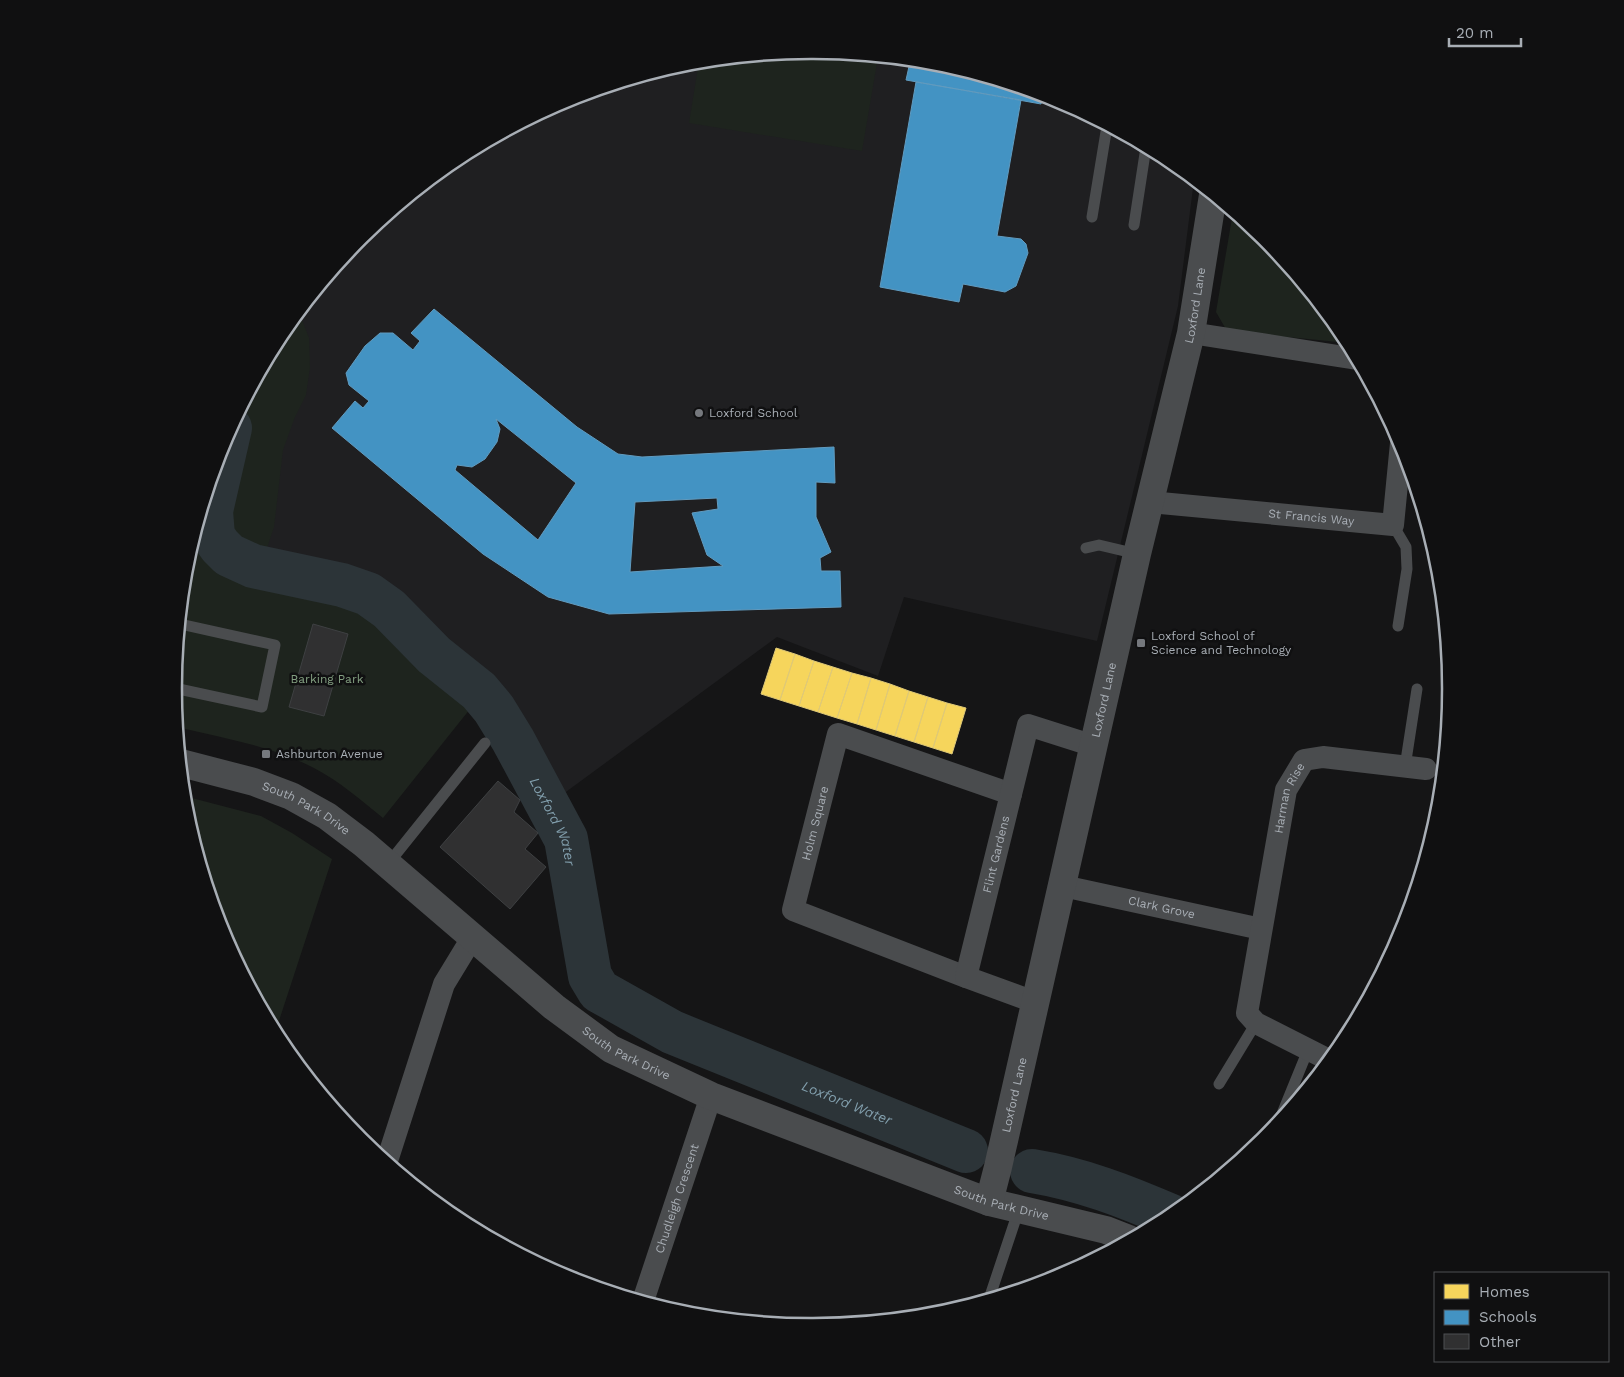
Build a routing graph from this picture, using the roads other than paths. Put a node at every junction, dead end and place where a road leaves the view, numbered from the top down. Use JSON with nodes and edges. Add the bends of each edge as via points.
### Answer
{"nodes":[{"id":1,"x":1106,"y":132,"type":"edge"},
{"id":2,"x":1145,"y":154,"type":"edge"},
{"id":3,"x":1212,"y":203,"type":"edge"},
{"id":4,"x":1092,"y":217,"type":"dead end"},
{"id":5,"x":1134,"y":225,"type":"dead end"},
{"id":6,"x":1190,"y":333,"type":"junction"},
{"id":7,"x":1347,"y":358,"type":"edge"},
{"id":8,"x":1399,"y":462,"type":"edge"},
{"id":9,"x":1150,"y":502,"type":"junction"},
{"id":10,"x":1393,"y":525,"type":"junction"},
{"id":11,"x":1086,"y":548,"type":"dead end"},
{"id":12,"x":1138,"y":554,"type":"junction"},
{"id":13,"x":186,"y":625,"type":"edge"},
{"id":14,"x":1398,"y":626,"type":"dead end"},
{"id":15,"x":1417,"y":689,"type":"dead end"},
{"id":16,"x":182,"y":690,"type":"edge"},
{"id":17,"x":485,"y":742,"type":"dead end"},
{"id":18,"x":1094,"y":746,"type":"junction"},
{"id":19,"x":187,"y":765,"type":"edge"},
{"id":20,"x":1416,"y":768,"type":"joint"},
{"id":21,"x":1011,"y":794,"type":"junction"},
{"id":22,"x":388,"y":864,"type":"junction"},
{"id":23,"x":1062,"y":886,"type":"junction"},
{"id":24,"x":1261,"y":929,"type":"junction"},
{"id":25,"x":472,"y":938,"type":"junction"},
{"id":26,"x":966,"y":977,"type":"junction"},
{"id":27,"x":1036,"y":1003,"type":"junction"},
{"id":28,"x":1256,"y":1023,"type":"junction"},
{"id":29,"x":1308,"y":1050,"type":"junction"},
{"id":30,"x":1323,"y":1057,"type":"edge"},
{"id":31,"x":1219,"y":1084,"type":"dead end"},
{"id":32,"x":711,"y":1096,"type":"junction"},
{"id":33,"x":1287,"y":1102,"type":"edge"},
{"id":34,"x":388,"y":1154,"type":"edge"},
{"id":35,"x":988,"y":1202,"type":"junction"},
{"id":36,"x":1019,"y":1210,"type":"junction"},
{"id":37,"x":1122,"y":1236,"type":"edge"},
{"id":38,"x":991,"y":1292,"type":"edge"},
{"id":39,"x":645,"y":1296,"type":"edge"}],
"edges":[{"from":1,"to":4,"type":"lane"},
{"from":2,"to":5,"type":"lane"},
{"from":3,"to":6,"type":"street","name":"Loxford Lane"},
{"from":6,"to":7,"type":"street"},
{"from":6,"to":9,"type":"street","name":"Loxford Lane"},
{"from":8,"to":10,"type":"street"},
{"from":9,"to":10,"type":"street","name":"St Francis Way"},
{"from":9,"to":12,"type":"street","name":"Loxford Lane"},
{"from":10,"to":14,"type":"lane","via":[[1406,547],[1407,569]]},
{"from":11,"to":12,"type":"lane","via":[[1099,545]]},
{"from":12,"to":18,"type":"street","name":"Loxford Lane"},
{"from":13,"to":16,"type":"lane","via":[[275,645],[262,707]]},
{"from":15,"to":20,"type":"lane"},
{"from":17,"to":22,"type":"lane"},
{"from":18,"to":21,"type":"street","name":"Flint Gardens","via":[[1028,725]]},
{"from":18,"to":23,"type":"street","name":"Loxford Lane"},
{"from":19,"to":22,"type":"street","name":"South Park Drive","via":[[254,782],[291,796],[327,816]]},
{"from":20,"to":24,"type":"street","name":"Harman Rise","via":[[1323,757],[1304,760],[1286,790]]},
{"from":21,"to":26,"type":"street","name":"Flint Gardens"},
{"from":21,"to":26,"type":"street","name":"Holm Square","via":[[838,734],[793,910]]},
{"from":22,"to":25,"type":"street","name":"South Park Drive"},
{"from":23,"to":24,"type":"street","name":"Clark Grove"},
{"from":23,"to":27,"type":"street","name":"Loxford Lane"},
{"from":24,"to":28,"type":"street","via":[[1247,1013]]},
{"from":25,"to":32,"type":"street","name":"South Park Drive","via":[[554,1007],[611,1049]]},
{"from":25,"to":34,"type":"street","via":[[444,984]]},
{"from":26,"to":27,"type":"street"},
{"from":27,"to":35,"type":"street","name":"Loxford Lane"},
{"from":28,"to":29,"type":"street"},
{"from":28,"to":31,"type":"lane"},
{"from":29,"to":30,"type":"street"},
{"from":29,"to":33,"type":"lane"},
{"from":32,"to":35,"type":"street","name":"South Park Drive"},
{"from":32,"to":39,"type":"street","name":"Chudleigh Crescent"},
{"from":35,"to":36,"type":"street","name":"South Park Drive"},
{"from":36,"to":37,"type":"street","name":"South Park Drive"},
{"from":36,"to":38,"type":"lane"}]}
